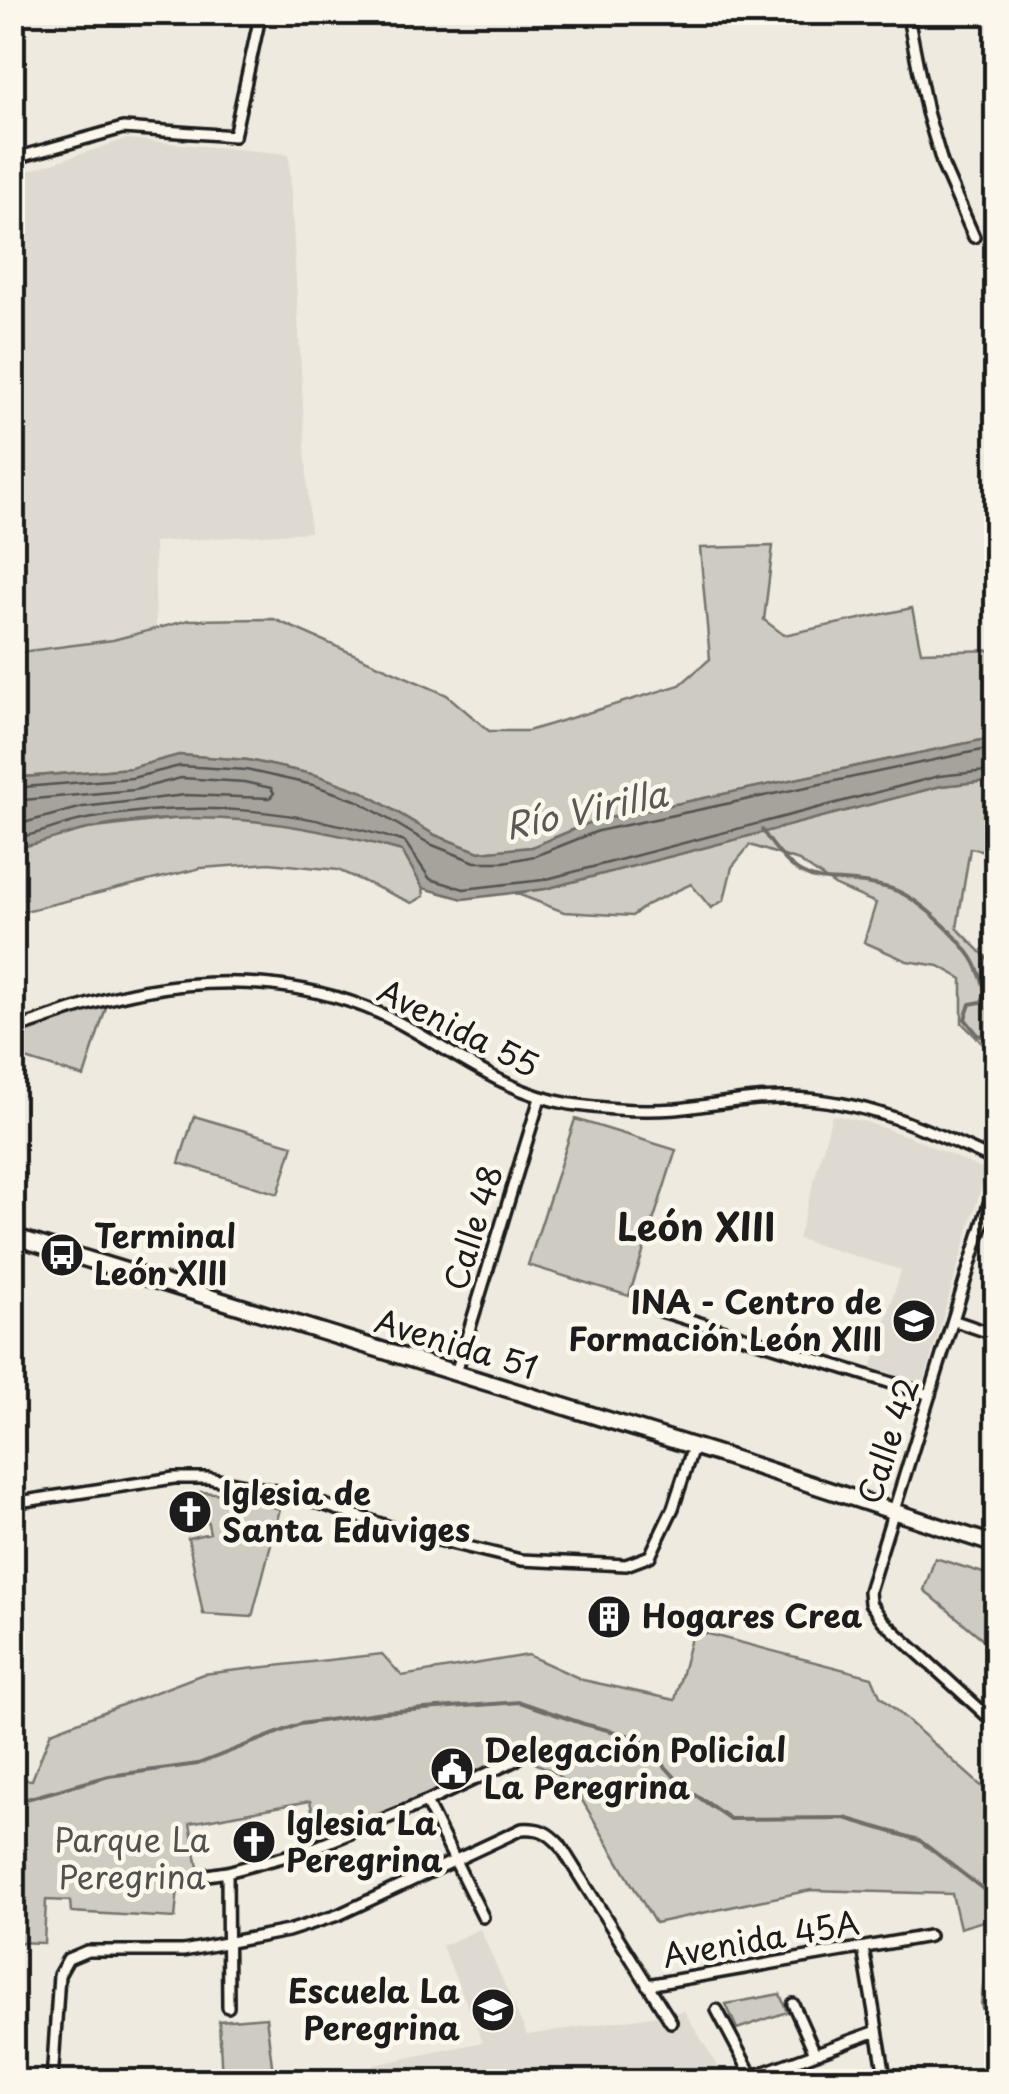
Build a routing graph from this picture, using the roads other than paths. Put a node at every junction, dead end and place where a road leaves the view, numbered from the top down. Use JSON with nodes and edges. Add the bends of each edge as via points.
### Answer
{"nodes":[{"id":1,"x":261,"y":12,"type":"edge"},
{"id":2,"x":907,"y":12,"type":"edge"},
{"id":3,"x":12,"y":159,"type":"edge"},
{"id":4,"x":974,"y":236,"type":"dead end"},
{"id":5,"x":12,"y":1030,"type":"edge"},
{"id":6,"x":540,"y":1098,"type":"junction"},
{"id":7,"x":996,"y":1160,"type":"edge"},
{"id":8,"x":996,"y":1180,"type":"edge"},
{"id":9,"x":12,"y":1236,"type":"edge"},
{"id":10,"x":658,"y":1310,"type":"dead end"},
{"id":11,"x":954,"y":1321,"type":"junction"},
{"id":12,"x":996,"y":1335,"type":"edge"},
{"id":13,"x":456,"y":1373,"type":"junction"},
{"id":14,"x":930,"y":1395,"type":"junction"},
{"id":15,"x":693,"y":1447,"type":"junction"},
{"id":16,"x":12,"y":1503,"type":"edge"},
{"id":17,"x":892,"y":1512,"type":"junction"},
{"id":18,"x":996,"y":1546,"type":"edge"},
{"id":19,"x":996,"y":1724,"type":"edge"},
{"id":20,"x":516,"y":1760,"type":"dead end"},
{"id":21,"x":426,"y":1802,"type":"junction"},
{"id":22,"x":454,"y":1861,"type":"junction"},
{"id":23,"x":227,"y":1872,"type":"junction"},
{"id":24,"x":207,"y":1875,"type":"dead end"},
{"id":25,"x":483,"y":1917,"type":"dead end"},
{"id":26,"x":928,"y":1936,"type":"dead end"},
{"id":27,"x":230,"y":1944,"type":"junction"},
{"id":28,"x":862,"y":1948,"type":"junction"},
{"id":29,"x":647,"y":1985,"type":"junction"},
{"id":30,"x":793,"y":2004,"type":"dead end"},
{"id":31,"x":228,"y":2007,"type":"dead end"},
{"id":32,"x":717,"y":2010,"type":"dead end"},
{"id":33,"x":671,"y":2022,"type":"dead end"},
{"id":34,"x":876,"y":2031,"type":"junction"},
{"id":35,"x":814,"y":2052,"type":"junction"},
{"id":36,"x":752,"y":2076,"type":"junction"},
{"id":37,"x":52,"y":2082,"type":"edge"},
{"id":38,"x":737,"y":2082,"type":"edge"},
{"id":39,"x":886,"y":2082,"type":"edge"}],
"edges":[{"from":1,"to":3,"type":"street","via":[[234,136],[122,128]]},
{"from":2,"to":4,"type":"street","via":[[943,166]]},
{"from":5,"to":6,"type":"street","name":"Avenida 55","via":[[156,988],[232,981],[288,987],[394,1020]]},
{"from":6,"to":7,"type":"street","name":"Avenida 55","via":[[628,1111],[760,1098],[821,1101],[890,1115]]},
{"from":6,"to":13,"type":"street","name":"Calle 48"},
{"from":8,"to":11,"type":"street","name":"Calle 42"},
{"from":9,"to":13,"type":"street","name":"Avenida 51"},
{"from":10,"to":14,"type":"street"},
{"from":11,"to":12,"type":"street"},
{"from":11,"to":14,"type":"street","name":"Calle 42"},
{"from":13,"to":15,"type":"street","name":"Avenida 51"},
{"from":14,"to":17,"type":"street","name":"Calle 42"},
{"from":15,"to":16,"type":"street","via":[[650,1556],[626,1565],[521,1560],[405,1532],[292,1494],[208,1478]]},
{"from":15,"to":17,"type":"street","name":"Avenida 51"},
{"from":17,"to":18,"type":"street","name":"Avenida 51"},
{"from":17,"to":19,"type":"street","name":"Calle 42","via":[[870,1604]]},
{"from":20,"to":21,"type":"street"},
{"from":21,"to":22,"type":"street"},
{"from":21,"to":23,"type":"street","via":[[309,1850]]},
{"from":22,"to":25,"type":"street"},
{"from":22,"to":27,"type":"street","via":[[338,1915]]},
{"from":22,"to":29,"type":"street","via":[[522,1829],[550,1834]]},
{"from":23,"to":24,"type":"street"},
{"from":23,"to":27,"type":"street"},
{"from":26,"to":28,"type":"street","name":"Avenida 45A"},
{"from":27,"to":31,"type":"street"},
{"from":27,"to":37,"type":"street","via":[[87,1951],[68,1959],[59,1975]]},
{"from":28,"to":29,"type":"street","name":"Avenida 45A"},
{"from":28,"to":34,"type":"street"},
{"from":29,"to":33,"type":"street","name":"Avenida 45A"},
{"from":30,"to":35,"type":"street"},
{"from":32,"to":36,"type":"street"},
{"from":34,"to":35,"type":"street"},
{"from":34,"to":39,"type":"street"},
{"from":35,"to":36,"type":"street"},
{"from":36,"to":38,"type":"street"}]}
